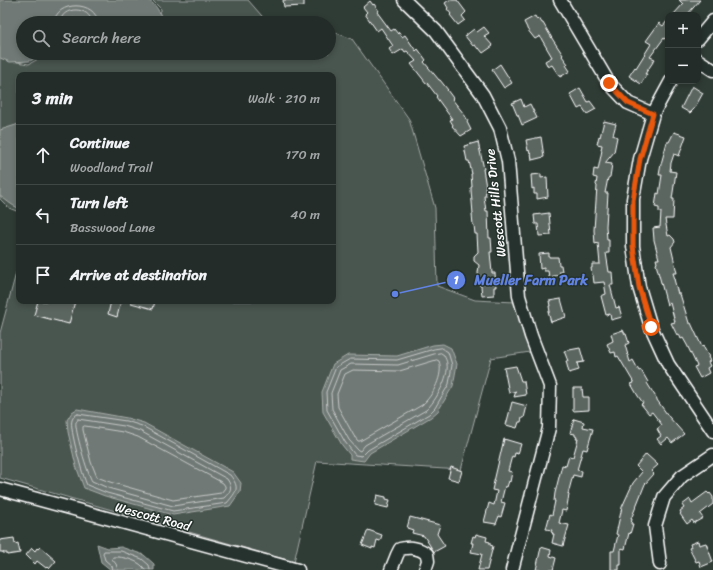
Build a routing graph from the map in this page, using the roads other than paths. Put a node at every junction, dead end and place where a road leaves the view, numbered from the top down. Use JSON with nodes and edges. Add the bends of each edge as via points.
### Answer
{"nodes":[{"id":1,"x":404,"y":0,"type":"edge"},
{"id":2,"x":560,"y":0,"type":"edge"},
{"id":3,"x":713,"y":21,"type":"edge"},
{"id":4,"x":701,"y":35,"type":"edge"},
{"id":5,"x":701,"y":62,"type":"edge"},
{"id":6,"x":713,"y":70,"type":"edge"},
{"id":7,"x":669,"y":84,"type":"edge"},
{"id":8,"x":653,"y":114,"type":"junction"},
{"id":9,"x":713,"y":431,"type":"edge"},
{"id":10,"x":713,"y":456,"type":"edge"},
{"id":11,"x":0,"y":489,"type":"edge"},
{"id":12,"x":660,"y":564,"type":"dead end"},
{"id":13,"x":298,"y":570,"type":"edge"},
{"id":14,"x":391,"y":570,"type":"edge"},
{"id":15,"x":425,"y":570,"type":"edge"},
{"id":16,"x":512,"y":570,"type":"edge"}],
"edges":[{"from":1,"to":16,"type":"street","name":"Wescott Hills Drive","via":[[436,31],[483,95],[500,128],[508,161],[519,296],[550,386],[549,428]]},
{"from":2,"to":8,"type":"street","via":[[609,83],[628,103]]},
{"from":3,"to":4,"type":"street"},
{"from":5,"to":6,"type":"street"},
{"from":7,"to":8,"type":"street"},
{"from":8,"to":9,"type":"street","via":[[640,159],[633,200],[633,246],[639,287],[651,327],[668,364]]},
{"from":10,"to":12,"type":"street","via":[[682,476],[664,497],[655,526]]},
{"from":11,"to":13,"type":"street","name":"Wescott Road"},
{"from":14,"to":15,"type":"street","via":[[400,549],[415,548],[427,554]]}]}
